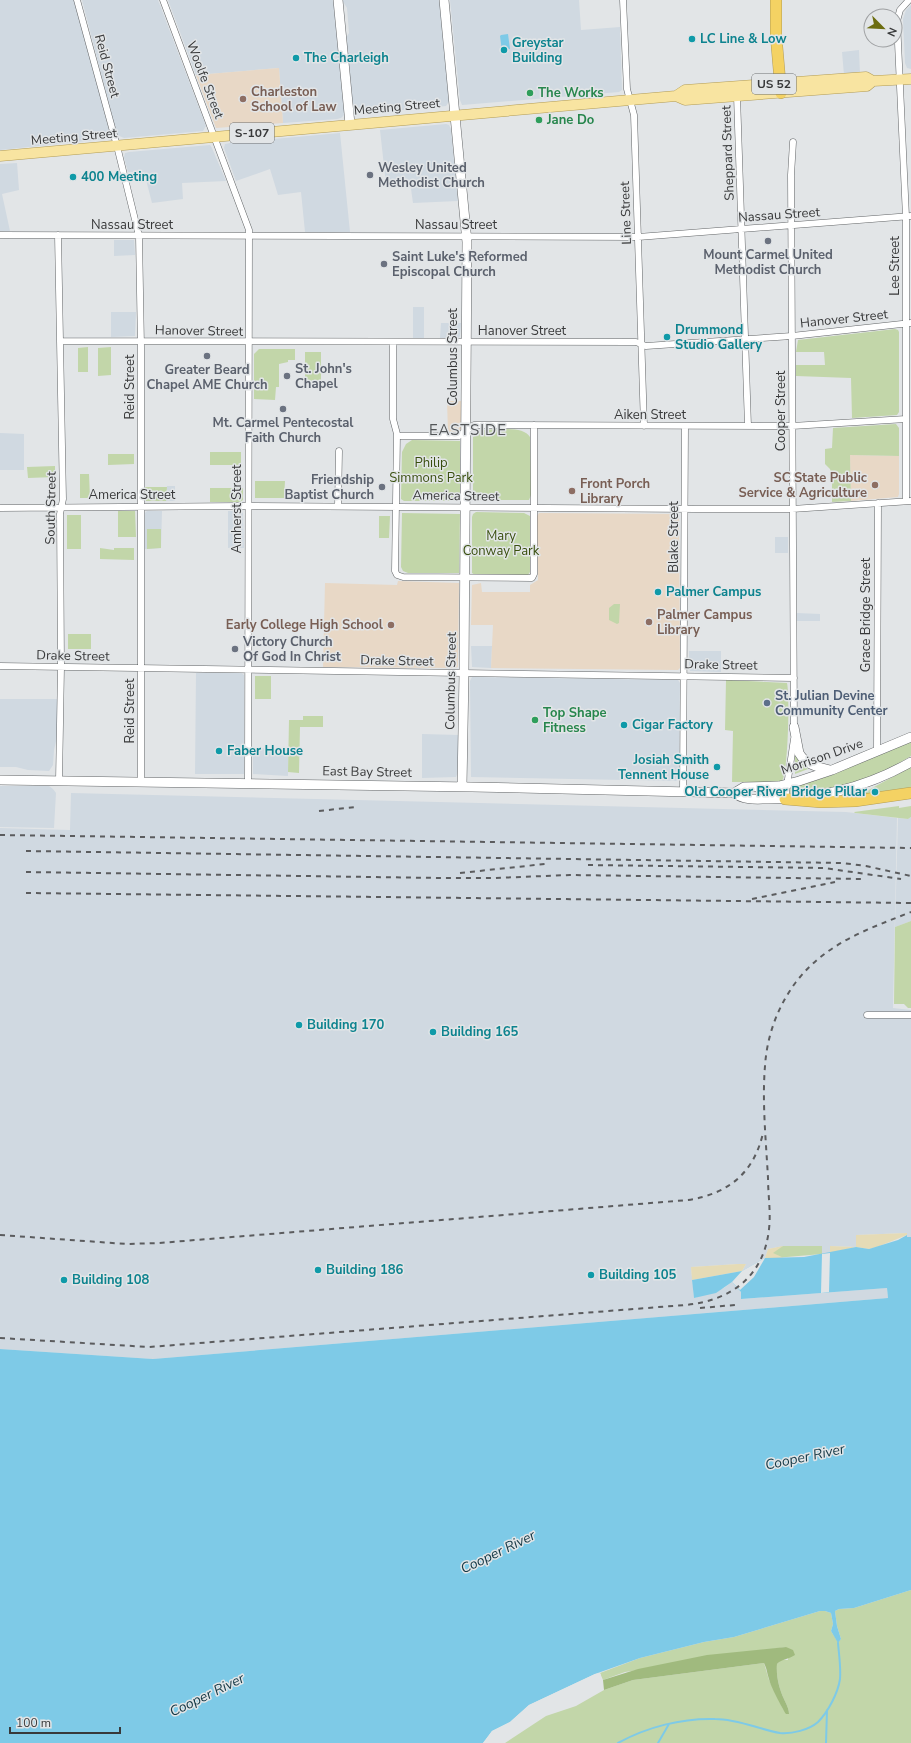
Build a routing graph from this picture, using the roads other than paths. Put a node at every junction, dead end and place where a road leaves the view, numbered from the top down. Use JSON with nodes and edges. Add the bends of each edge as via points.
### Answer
{"nodes":[{"id":1,"x":77,"y":0,"type":"edge"},
{"id":2,"x":163,"y":0,"type":"edge"},
{"id":3,"x":338,"y":0,"type":"edge"},
{"id":4,"x":444,"y":0,"type":"edge"},
{"id":5,"x":623,"y":0,"type":"edge"},
{"id":6,"x":776,"y":0,"type":"edge"},
{"id":7,"x":909,"y":0,"type":"edge"},
{"id":8,"x":911,"y":79,"type":"edge"},
{"id":9,"x":900,"y":80,"type":"junction"},
{"id":10,"x":781,"y":88,"type":"junction"},
{"id":11,"x":676,"y":96,"type":"junction"},
{"id":12,"x":736,"y":96,"type":"junction"},
{"id":13,"x":630,"y":100,"type":"junction"},
{"id":14,"x":456,"y":115,"type":"junction"},
{"id":15,"x":350,"y":124,"type":"junction"},
{"id":16,"x":215,"y":137,"type":"junction"},
{"id":17,"x":793,"y":142,"type":"dead end"},
{"id":18,"x":117,"y":146,"type":"junction"},
{"id":19,"x":0,"y":156,"type":"edge"},
{"id":20,"x":909,"y":216,"type":"edge"},
{"id":21,"x":791,"y":225,"type":"junction"},
{"id":22,"x":742,"y":229,"type":"junction"},
{"id":23,"x":0,"y":235,"type":"edge"},
{"id":24,"x":58,"y":235,"type":"junction"},
{"id":25,"x":248,"y":235,"type":"junction"},
{"id":26,"x":139,"y":236,"type":"junction"},
{"id":27,"x":467,"y":236,"type":"junction"},
{"id":28,"x":638,"y":237,"type":"junction"},
{"id":29,"x":908,"y":323,"type":"edge"},
{"id":30,"x":792,"y":336,"type":"junction"},
{"id":31,"x":746,"y":339,"type":"junction"},
{"id":32,"x":60,"y":341,"type":"junction"},
{"id":33,"x":141,"y":341,"type":"junction"},
{"id":34,"x":248,"y":342,"type":"junction"},
{"id":35,"x":393,"y":342,"type":"junction"},
{"id":36,"x":467,"y":342,"type":"junction"},
{"id":37,"x":642,"y":344,"type":"junction"},
{"id":38,"x":906,"y":419,"type":"junction"},
{"id":39,"x":534,"y":425,"type":"junction"},
{"id":40,"x":644,"y":426,"type":"junction"},
{"id":41,"x":685,"y":426,"type":"junction"},
{"id":42,"x":748,"y":426,"type":"junction"},
{"id":43,"x":792,"y":426,"type":"junction"},
{"id":44,"x":466,"y":432,"type":"junction"},
{"id":45,"x":397,"y":436,"type":"junction"},
{"id":46,"x":339,"y":451,"type":"dead end"},
{"id":47,"x":908,"y":501,"type":"edge"},
{"id":48,"x":878,"y":503,"type":"junction"},
{"id":49,"x":62,"y":506,"type":"junction"},
{"id":50,"x":141,"y":506,"type":"junction"},
{"id":51,"x":248,"y":506,"type":"junction"},
{"id":52,"x":338,"y":506,"type":"junction"},
{"id":53,"x":396,"y":507,"type":"junction"},
{"id":54,"x":466,"y":507,"type":"junction"},
{"id":55,"x":0,"y":508,"type":"edge"},
{"id":56,"x":535,"y":508,"type":"junction"},
{"id":57,"x":792,"y":508,"type":"junction"},
{"id":58,"x":684,"y":509,"type":"junction"},
{"id":59,"x":465,"y":578,"type":"junction"},
{"id":60,"x":0,"y":666,"type":"edge"},
{"id":61,"x":61,"y":667,"type":"junction"},
{"id":62,"x":141,"y":668,"type":"junction"},
{"id":63,"x":248,"y":670,"type":"junction"},
{"id":64,"x":464,"y":673,"type":"junction"},
{"id":65,"x":684,"y":675,"type":"junction"},
{"id":66,"x":794,"y":678,"type":"junction"},
{"id":67,"x":794,"y":727,"type":"junction"},
{"id":68,"x":911,"y":737,"type":"edge"},
{"id":69,"x":877,"y":751,"type":"junction"},
{"id":70,"x":911,"y":762,"type":"edge"},
{"id":71,"x":832,"y":770,"type":"junction"},
{"id":72,"x":0,"y":780,"type":"edge"},
{"id":73,"x":59,"y":781,"type":"junction"},
{"id":74,"x":141,"y":782,"type":"junction"},
{"id":75,"x":248,"y":784,"type":"junction"},
{"id":76,"x":788,"y":784,"type":"junction"},
{"id":77,"x":462,"y":786,"type":"junction"},
{"id":78,"x":683,"y":793,"type":"junction"},
{"id":79,"x":734,"y":793,"type":"junction"},
{"id":80,"x":911,"y":793,"type":"edge"},
{"id":81,"x":785,"y":799,"type":"junction"},
{"id":82,"x":866,"y":1015,"type":"dead end"},
{"id":83,"x":911,"y":1015,"type":"edge"}],
"edges":[{"from":1,"to":18,"type":"street","name":"Reid Street"},
{"from":2,"to":16,"type":"street","name":"Woolfe Street"},
{"from":3,"to":15,"type":"main road"},
{"from":4,"to":14,"type":"main road","name":"Columbus Street"},
{"from":5,"to":13,"type":"street","name":"Line Street","via":[[627,89]]},
{"from":6,"to":10,"type":"highway"},
{"from":7,"to":9,"type":"street","name":"Lee Street","via":[[900,10],[897,21]]},
{"from":8,"to":9,"type":"main road","name":"Meeting Street","number":"US 52"},
{"from":9,"to":10,"type":"main road","name":"Meeting Street","number":"US 52","via":[[873,81],[866,77]]},
{"from":9,"to":20,"type":"street","name":"Lee Street"},
{"from":10,"to":11,"type":"main road","name":"Meeting Street","number":"US 52","via":[[685,90]]},
{"from":10,"to":12,"type":"main road","name":"Meeting Street","number":"US 52"},
{"from":11,"to":12,"type":"main road","name":"Meeting Street","number":"US 52","via":[[685,100]]},
{"from":11,"to":13,"type":"main road","name":"Meeting Street","number":"US 52"},
{"from":12,"to":22,"type":"street","name":"Sheppard Street"},
{"from":13,"to":14,"type":"main road","name":"Meeting Street","number":"S-107"},
{"from":13,"to":28,"type":"street","name":"Line Street","via":[[634,115]]},
{"from":14,"to":15,"type":"main road","name":"Meeting Street","number":"S-107"},
{"from":14,"to":27,"type":"main road","name":"Columbus Street"},
{"from":15,"to":16,"type":"main road","name":"Meeting Street","number":"S-107"},
{"from":16,"to":18,"type":"main road","name":"Meeting Street","number":"S-107"},
{"from":16,"to":25,"type":"street","name":"Woolfe Street"},
{"from":17,"to":21,"type":"street","name":"Cooper Street"},
{"from":18,"to":19,"type":"main road","name":"Meeting Street","number":"S-107"},
{"from":18,"to":26,"type":"street","name":"Reid Street"},
{"from":20,"to":21,"type":"street","name":"Nassau Street"},
{"from":20,"to":29,"type":"street","name":"Lee Street"},
{"from":21,"to":22,"type":"street","name":"Nassau Street"},
{"from":21,"to":30,"type":"street","name":"Cooper Street"},
{"from":22,"to":28,"type":"street","name":"Nassau Street"},
{"from":22,"to":31,"type":"street","name":"Sheppard Street"},
{"from":23,"to":24,"type":"street","name":"Nassau Street"},
{"from":24,"to":26,"type":"street","name":"Nassau Street"},
{"from":24,"to":32,"type":"street","name":"South Street"},
{"from":25,"to":26,"type":"street","name":"Nassau Street"},
{"from":25,"to":27,"type":"street","name":"Nassau Street"},
{"from":25,"to":34,"type":"street","name":"Amherst Street"},
{"from":26,"to":33,"type":"street","name":"Reid Street"},
{"from":27,"to":28,"type":"street","name":"Nassau Street"},
{"from":27,"to":36,"type":"main road","name":"Columbus Street"},
{"from":28,"to":37,"type":"street","name":"Line Street"},
{"from":29,"to":30,"type":"street","name":"Hanover Street"},
{"from":29,"to":38,"type":"street","name":"Lee Street"},
{"from":30,"to":31,"type":"street","name":"Hanover Street"},
{"from":30,"to":43,"type":"street","name":"Cooper Street"},
{"from":31,"to":37,"type":"street","name":"Hanover Street","via":[[646,346]]},
{"from":31,"to":42,"type":"street","name":"Sheppard Street"},
{"from":32,"to":33,"type":"street","name":"Hanover Street"},
{"from":32,"to":49,"type":"street","name":"South Street"},
{"from":33,"to":34,"type":"street","name":"Hanover Street"},
{"from":33,"to":50,"type":"street","name":"Reid Street"},
{"from":34,"to":35,"type":"street","name":"Hanover Street"},
{"from":34,"to":51,"type":"street","name":"Amherst Street"},
{"from":35,"to":36,"type":"street","name":"Hanover Street"},
{"from":35,"to":45,"type":"street","via":[[393,419]]},
{"from":36,"to":37,"type":"street","name":"Hanover Street"},
{"from":36,"to":44,"type":"main road","name":"Columbus Street"},
{"from":37,"to":40,"type":"street","name":"Line Street"},
{"from":38,"to":43,"type":"street","name":"Aiken Street"},
{"from":38,"to":47,"type":"street","name":"Lee Street"},
{"from":39,"to":40,"type":"street","name":"Aiken Street"},
{"from":39,"to":44,"type":"street","name":"Aiken Street","via":[[474,426]]},
{"from":39,"to":56,"type":"street"},
{"from":40,"to":41,"type":"street","name":"Aiken Street"},
{"from":41,"to":42,"type":"street","name":"Aiken Street"},
{"from":41,"to":58,"type":"street","name":"Blake Street"},
{"from":42,"to":43,"type":"street","name":"Aiken Street"},
{"from":43,"to":57,"type":"street","name":"Cooper Street"},
{"from":44,"to":45,"type":"street","name":"Aiken Street","via":[[456,436]]},
{"from":44,"to":54,"type":"main road","name":"Columbus Street"},
{"from":45,"to":53,"type":"street"},
{"from":46,"to":52,"type":"street"},
{"from":47,"to":48,"type":"street","name":"America Street"},
{"from":48,"to":57,"type":"street","name":"America Street"},
{"from":48,"to":69,"type":"street","name":"Grace Bridge Street"},
{"from":49,"to":50,"type":"street","name":"America Street"},
{"from":49,"to":55,"type":"street","name":"America Street"},
{"from":49,"to":61,"type":"street","name":"South Street"},
{"from":50,"to":51,"type":"street","name":"America Street"},
{"from":50,"to":62,"type":"street","name":"Reid Street"},
{"from":51,"to":52,"type":"street","name":"America Street"},
{"from":51,"to":63,"type":"street","name":"Amherst Street"},
{"from":52,"to":53,"type":"street","name":"America Street"},
{"from":53,"to":54,"type":"street","name":"America Street"},
{"from":53,"to":59,"type":"street","via":[[397,576]]},
{"from":54,"to":56,"type":"street","name":"America Street"},
{"from":54,"to":59,"type":"main road","name":"Columbus Street"},
{"from":56,"to":58,"type":"street","name":"America Street"},
{"from":56,"to":59,"type":"street","via":[[532,578]]},
{"from":57,"to":58,"type":"street","name":"America Street"},
{"from":57,"to":66,"type":"street","name":"Cooper Street"},
{"from":58,"to":65,"type":"street","name":"Blake Street"},
{"from":59,"to":64,"type":"main road","name":"Columbus Street"},
{"from":60,"to":61,"type":"street","name":"Drake Street"},
{"from":61,"to":62,"type":"street","name":"Drake Street"},
{"from":61,"to":73,"type":"street","name":"South Street"},
{"from":62,"to":63,"type":"street","name":"Drake Street"},
{"from":62,"to":74,"type":"street","name":"Reid Street"},
{"from":63,"to":64,"type":"street","name":"Drake Street"},
{"from":63,"to":75,"type":"street","name":"Amherst Street"},
{"from":64,"to":65,"type":"street","name":"Drake Street"},
{"from":64,"to":77,"type":"main road","name":"Columbus Street"},
{"from":65,"to":66,"type":"street","name":"Drake Street"},
{"from":65,"to":78,"type":"street","name":"Blake Street"},
{"from":66,"to":67,"type":"street","name":"Cooper Street"},
{"from":67,"to":71,"type":"main road","via":[[801,757],[810,765]]},
{"from":67,"to":76,"type":"street","name":"Cooper Street"},
{"from":68,"to":69,"type":"main road","name":"Morrison Drive"},
{"from":69,"to":71,"type":"main road","name":"Morrison Drive"},
{"from":70,"to":81,"type":"main road","via":[[871,781],[841,791]]},
{"from":71,"to":76,"type":"main road","name":"Morrison Drive"},
{"from":72,"to":73,"type":"main road","name":"East Bay Street"},
{"from":73,"to":74,"type":"main road","name":"East Bay Street"},
{"from":74,"to":75,"type":"main road","name":"East Bay Street"},
{"from":75,"to":77,"type":"main road","name":"East Bay Street"},
{"from":76,"to":79,"type":"main road","name":"Morrison Drive","via":[[744,787]]},
{"from":76,"to":81,"type":"street","name":"Cooper Street"},
{"from":77,"to":78,"type":"main road","name":"East Bay Street"},
{"from":78,"to":79,"type":"main road","name":"East Bay Street"},
{"from":79,"to":81,"type":"main road","via":[[742,798]]},
{"from":80,"to":81,"type":"highway","via":[[855,801]]},
{"from":82,"to":83,"type":"street"}]}
